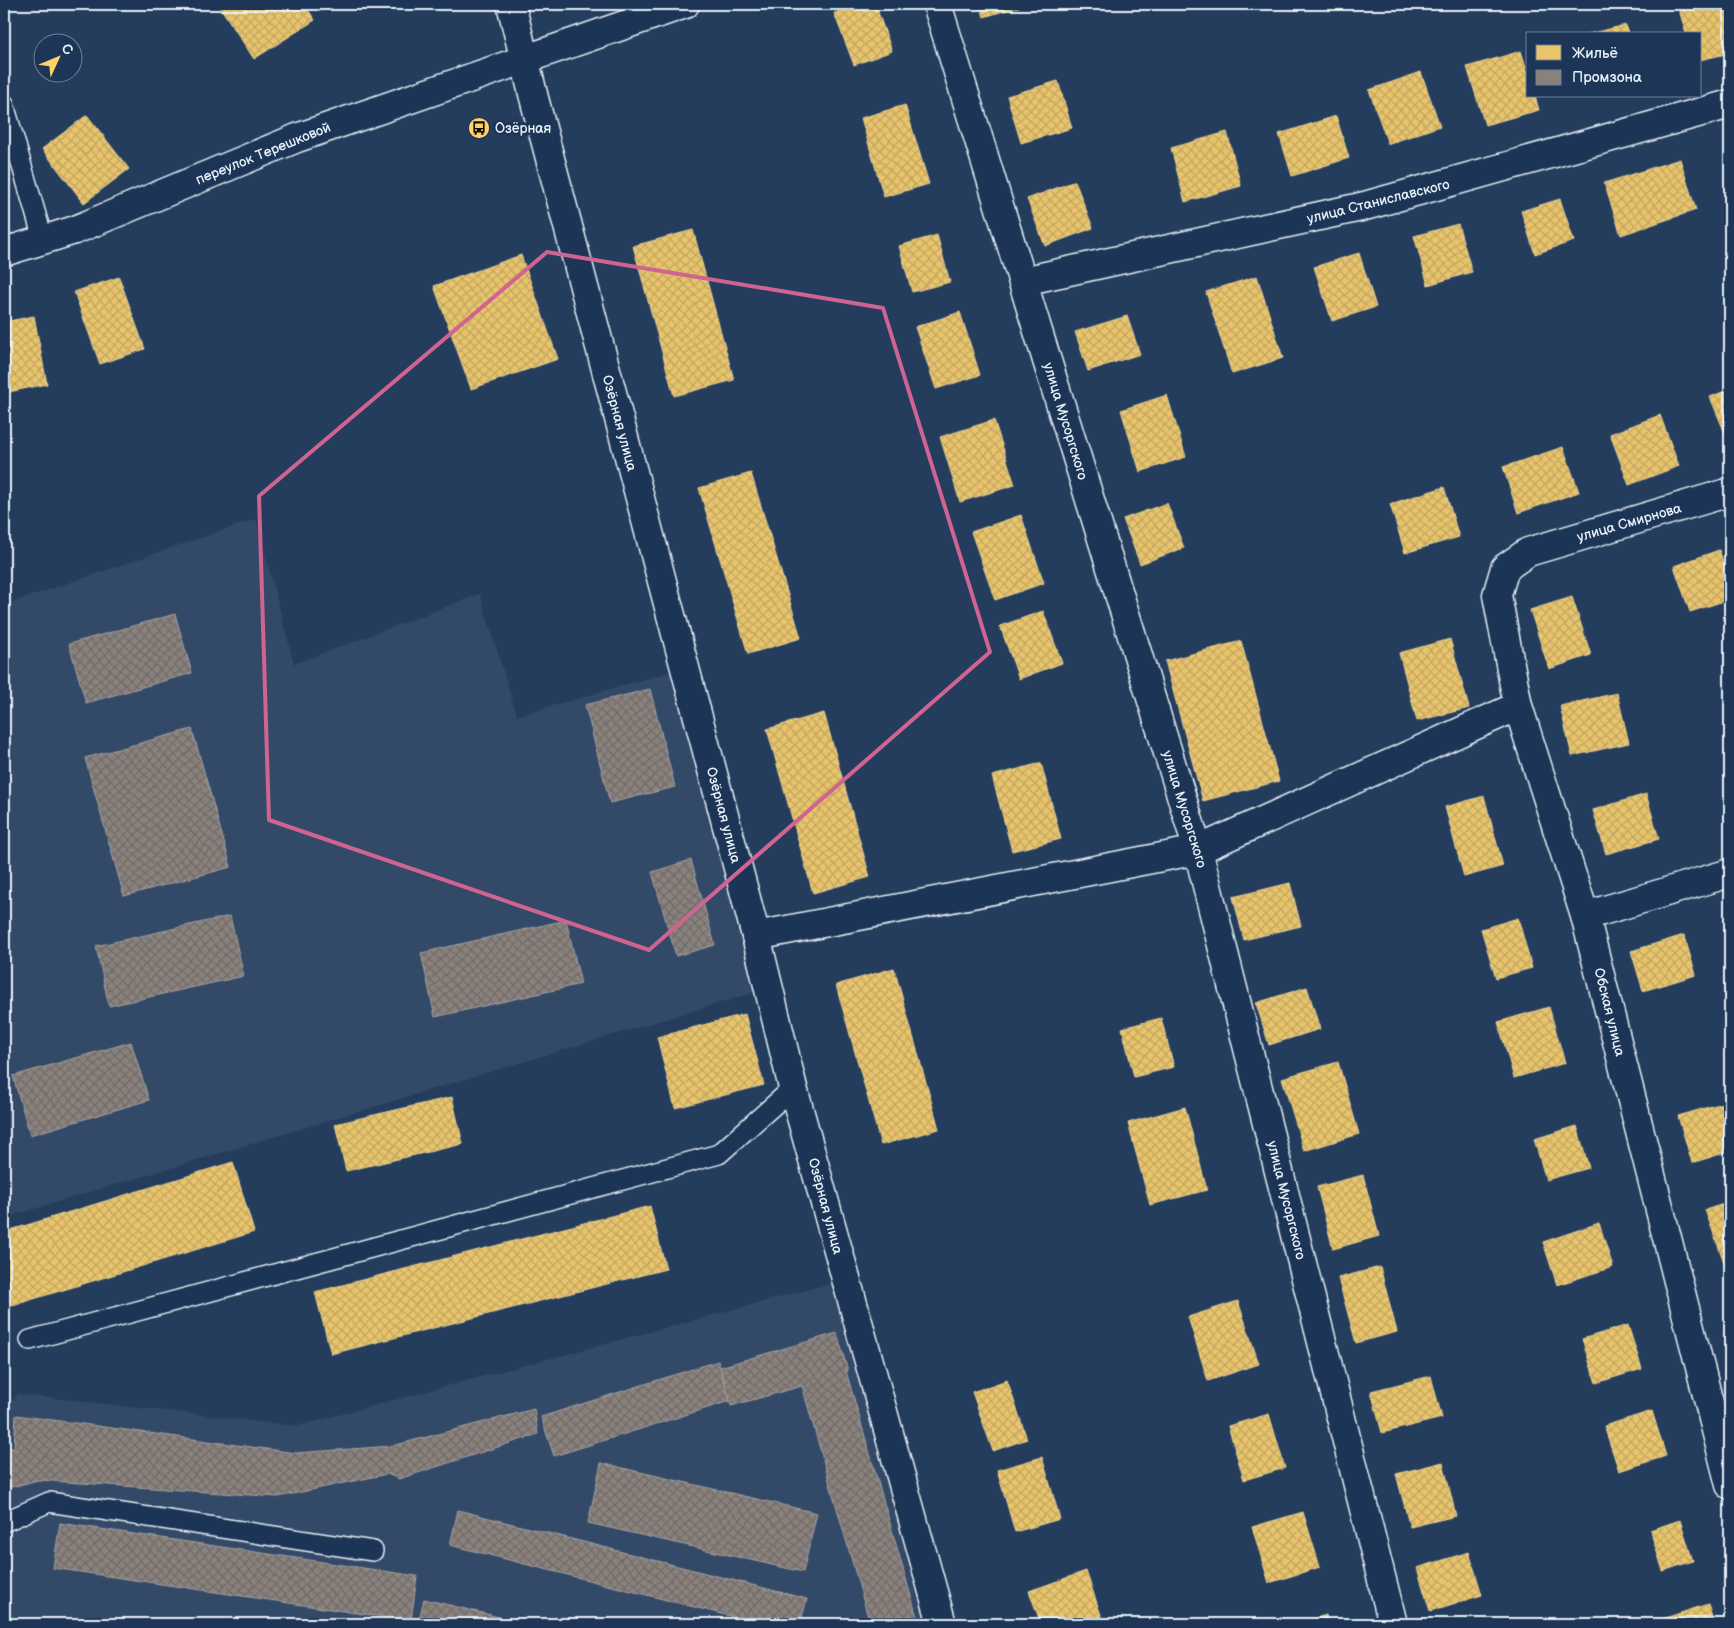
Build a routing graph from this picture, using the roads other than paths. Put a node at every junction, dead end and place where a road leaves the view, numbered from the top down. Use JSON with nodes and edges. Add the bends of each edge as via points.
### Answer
{"nodes":[{"id":1,"x":511,"y":4,"type":"edge"},
{"id":2,"x":686,"y":4,"type":"edge"},
{"id":3,"x":938,"y":4,"type":"edge"},
{"id":4,"x":523,"y":59,"type":"junction"},
{"id":5,"x":4,"y":104,"type":"edge"},
{"id":6,"x":1730,"y":104,"type":"edge"},
{"id":7,"x":43,"y":239,"type":"junction"},
{"id":8,"x":4,"y":252,"type":"edge"},
{"id":9,"x":1022,"y":281,"type":"junction"},
{"id":10,"x":1730,"y":492,"type":"edge"},
{"id":11,"x":1528,"y":552,"type":"joint"},
{"id":12,"x":1518,"y":706,"type":"junction"},
{"id":13,"x":1198,"y":850,"type":"junction"},
{"id":14,"x":1730,"y":873,"type":"edge"},
{"id":15,"x":1586,"y":916,"type":"junction"},
{"id":16,"x":756,"y":936,"type":"junction"},
{"id":17,"x":793,"y":1088,"type":"junction"},
{"id":18,"x":30,"y":1340,"type":"dead end"},
{"id":19,"x":1730,"y":1485,"type":"edge"},
{"id":20,"x":4,"y":1522,"type":"edge"},
{"id":21,"x":373,"y":1551,"type":"dead end"},
{"id":22,"x":942,"y":1624,"type":"edge"},
{"id":23,"x":1393,"y":1624,"type":"edge"}],
"edges":[{"from":1,"to":4,"type":"street","name":"Озёрная улица"},
{"from":2,"to":4,"type":"street","name":"переулок Терешковой"},
{"from":3,"to":9,"type":"street","name":"улица Мусоргского"},
{"from":4,"to":7,"type":"street","name":"переулок Терешковой","via":[[297,138],[74,230]]},
{"from":4,"to":16,"type":"street","name":"Озёрная улица"},
{"from":5,"to":7,"type":"lane"},
{"from":6,"to":9,"type":"street","name":"улица Станиславского","via":[[1361,208]]},
{"from":7,"to":8,"type":"street","name":"переулок Терешковой"},
{"from":9,"to":13,"type":"street","name":"улица Мусоргского"},
{"from":10,"to":11,"type":"street","name":"улица Смирнова"},
{"from":11,"to":12,"type":"street","name":"Обская улица","via":[[1505,568],[1497,595]]},
{"from":12,"to":13,"type":"street"},
{"from":12,"to":15,"type":"street","name":"Обская улица"},
{"from":13,"to":16,"type":"street"},
{"from":13,"to":23,"type":"street","name":"улица Мусоргского"},
{"from":14,"to":15,"type":"street"},
{"from":15,"to":19,"type":"street","name":"Обская улица"},
{"from":16,"to":17,"type":"street","name":"Озёрная улица"},
{"from":17,"to":18,"type":"lane","via":[[719,1154]]},
{"from":17,"to":22,"type":"street","name":"Озёрная улица"},
{"from":20,"to":21,"type":"lane","via":[[49,1502]]}]}
